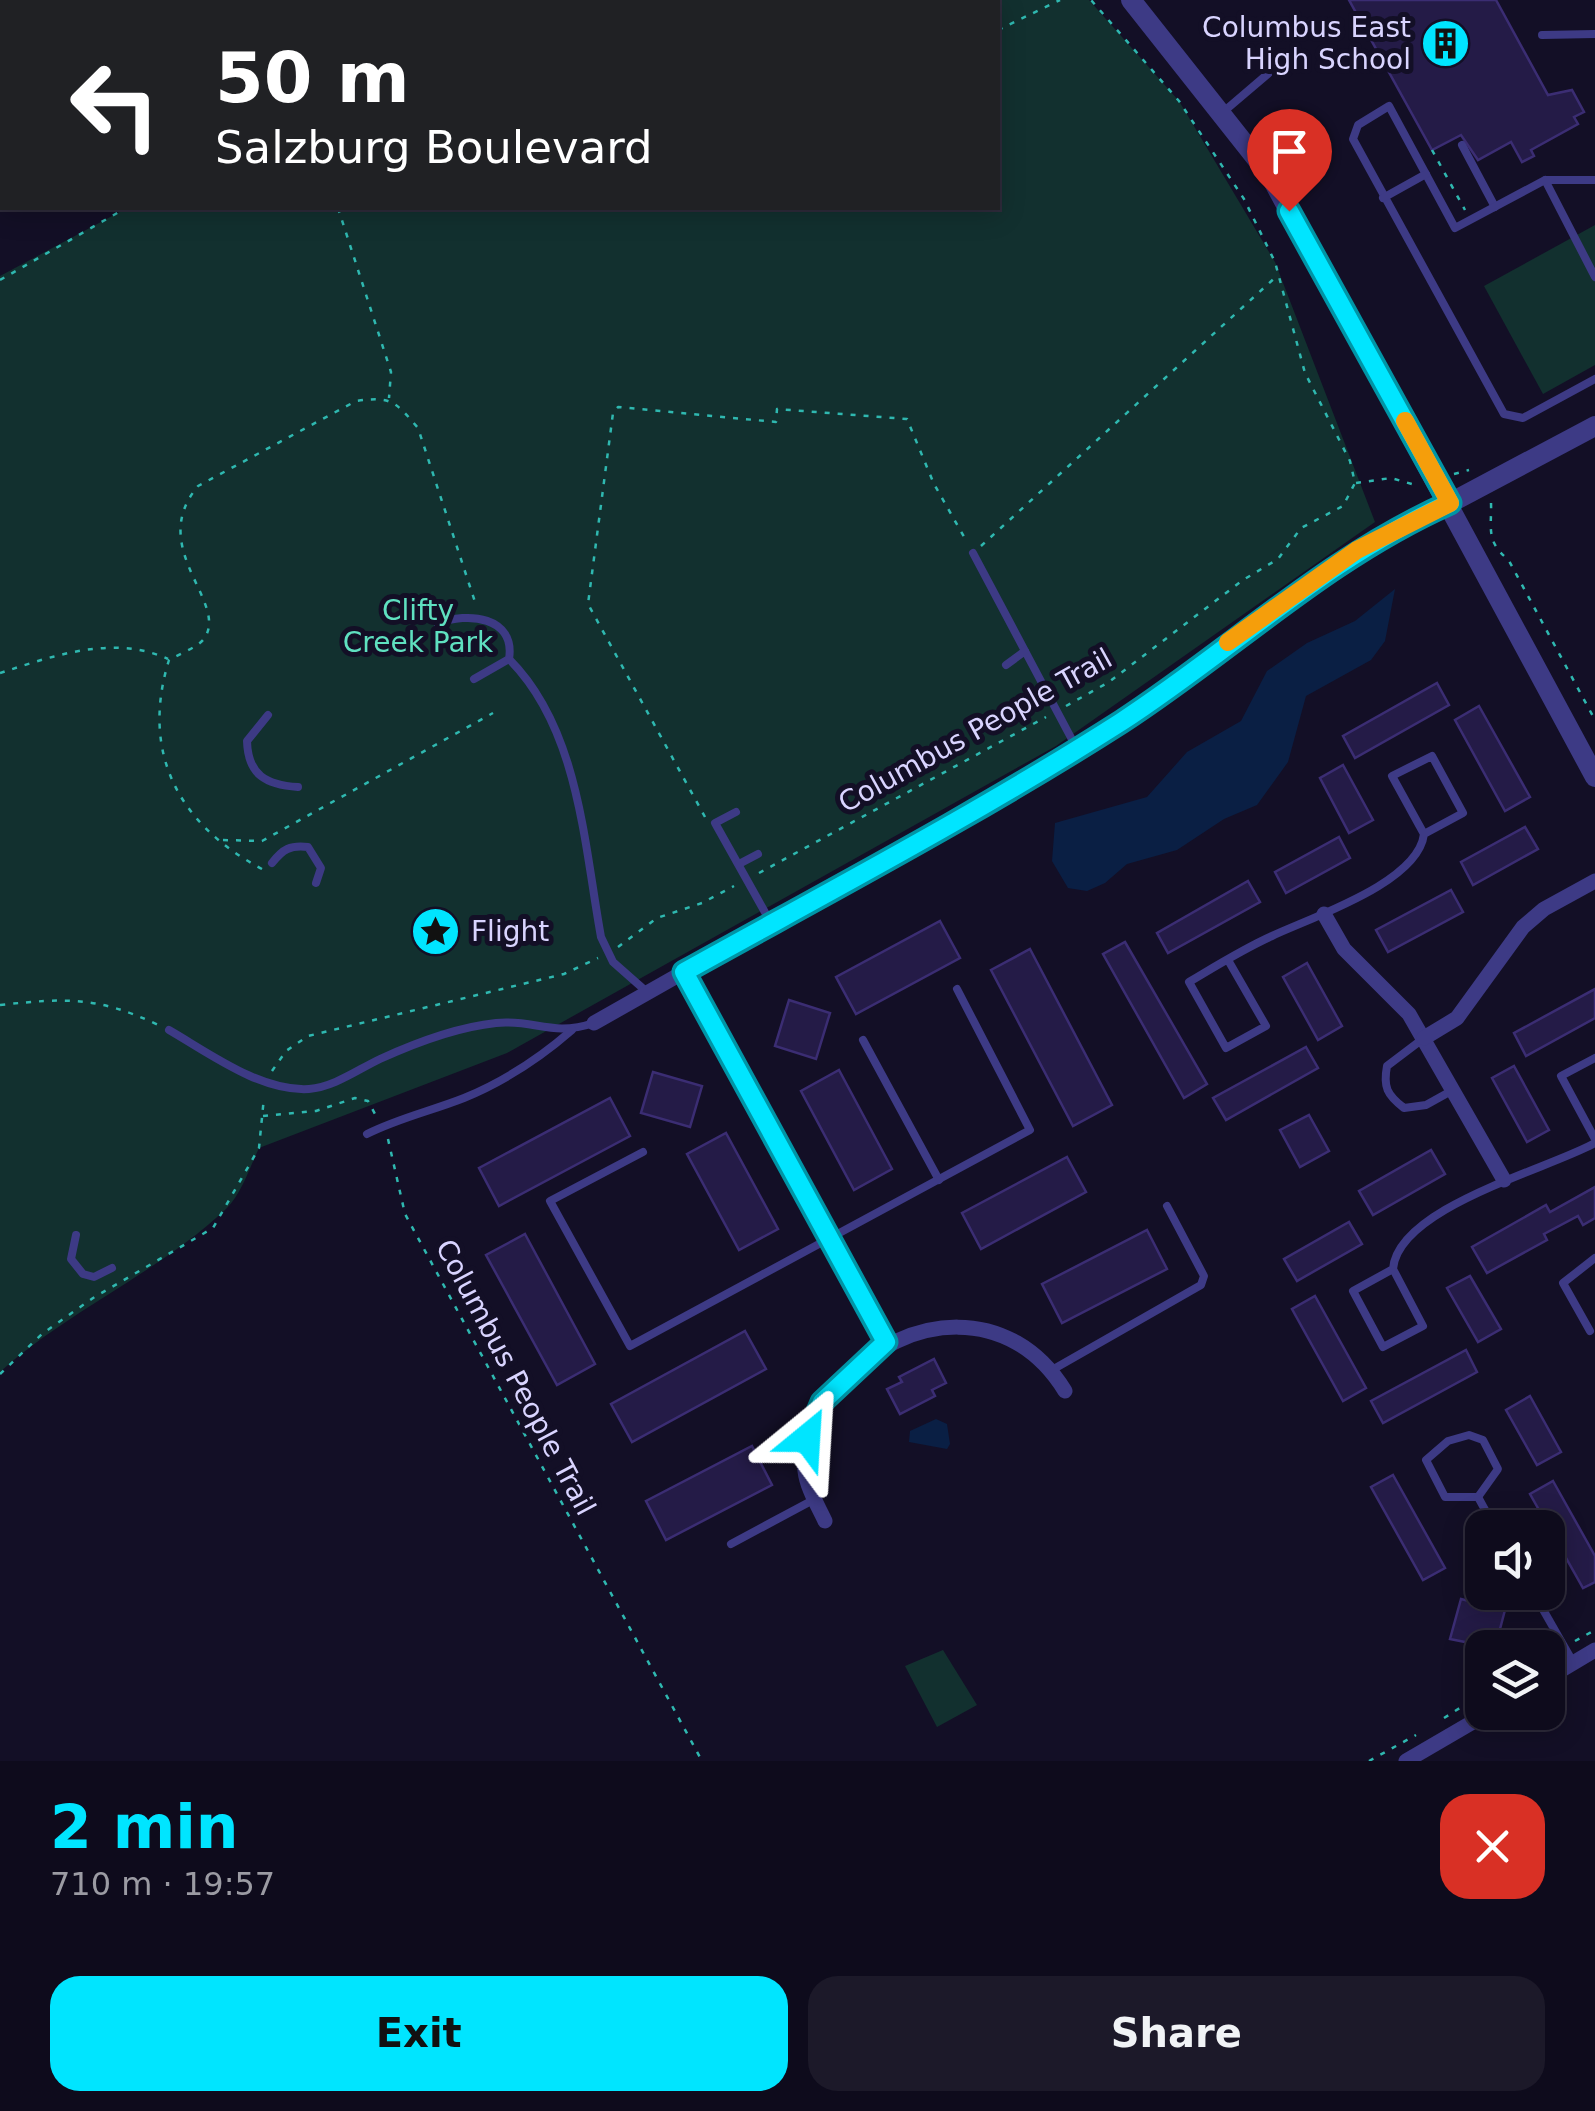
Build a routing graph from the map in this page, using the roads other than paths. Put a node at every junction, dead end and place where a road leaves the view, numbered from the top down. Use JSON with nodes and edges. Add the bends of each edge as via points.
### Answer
{"nodes":[{"id":1,"x":1131,"y":0,"type":"edge"},
{"id":2,"x":1595,"y":34,"type":"edge"},
{"id":3,"x":1542,"y":35,"type":"dead end"},
{"id":4,"x":1282,"y":61,"type":"dead end"},
{"id":5,"x":1222,"y":113,"type":"junction"},
{"id":6,"x":1462,"y":146,"type":"dead end"},
{"id":7,"x":1426,"y":174,"type":"junction"},
{"id":8,"x":1545,"y":180,"type":"junction"},
{"id":9,"x":1595,"y":180,"type":"edge"},
{"id":10,"x":1383,"y":198,"type":"junction"},
{"id":11,"x":1495,"y":207,"type":"junction"},
{"id":12,"x":1595,"y":277,"type":"edge"},
{"id":13,"x":1595,"y":379,"type":"edge"},
{"id":14,"x":1595,"y":426,"type":"edge"},
{"id":15,"x":1450,"y":503,"type":"junction"},
{"id":16,"x":974,"y":553,"type":"road end"},
{"id":17,"x":438,"y":624,"type":"dead end"},
{"id":18,"x":1025,"y":651,"type":"junction"},
{"id":19,"x":509,"y":659,"type":"junction"},
{"id":20,"x":1006,"y":664,"type":"dead end"},
{"id":21,"x":474,"y":679,"type":"dead end"},
{"id":22,"x":1048,"y":696,"type":"junction"},
{"id":23,"x":1029,"y":706,"type":"dead end"},
{"id":24,"x":268,"y":715,"type":"dead end"},
{"id":25,"x":1076,"y":749,"type":"junction"},
{"id":26,"x":1595,"y":777,"type":"edge"},
{"id":27,"x":298,"y":787,"type":"dead end"},
{"id":28,"x":736,"y":812,"type":"dead end"},
{"id":29,"x":1424,"y":834,"type":"junction"},
{"id":30,"x":758,"y":854,"type":"dead end"},
{"id":31,"x":738,"y":864,"type":"junction"},
{"id":32,"x":270,"y":868,"type":"road end"},
{"id":33,"x":1595,"y":880,"type":"edge"},
{"id":34,"x":316,"y":884,"type":"dead end"},
{"id":35,"x":1324,"y":914,"type":"junction"},
{"id":36,"x":771,"y":923,"type":"junction"},
{"id":37,"x":1228,"y":960,"type":"junction"},
{"id":38,"x":684,"y":972,"type":"junction"},
{"id":39,"x":958,"y":989,"type":"dead end"},
{"id":40,"x":647,"y":992,"type":"junction"},
{"id":41,"x":594,"y":1023,"type":"joint"},
{"id":42,"x":169,"y":1030,"type":"road end"},
{"id":43,"x":572,"y":1030,"type":"junction"},
{"id":44,"x":1424,"y":1038,"type":"junction"},
{"id":45,"x":863,"y":1040,"type":"dead end"},
{"id":46,"x":1595,"y":1058,"type":"edge"},
{"id":47,"x":1454,"y":1090,"type":"junction"},
{"id":48,"x":367,"y":1134,"type":"dead end"},
{"id":49,"x":1595,"y":1141,"type":"edge"},
{"id":50,"x":644,"y":1152,"type":"dead end"},
{"id":51,"x":939,"y":1180,"type":"junction"},
{"id":52,"x":1504,"y":1180,"type":"junction"},
{"id":53,"x":1167,"y":1206,"type":"dead end"},
{"id":54,"x":76,"y":1235,"type":"dead end"},
{"id":55,"x":829,"y":1238,"type":"junction"},
{"id":56,"x":1595,"y":1258,"type":"edge"},
{"id":57,"x":112,"y":1268,"type":"dead end"},
{"id":58,"x":1393,"y":1268,"type":"junction"},
{"id":59,"x":1590,"y":1331,"type":"dead end"},
{"id":60,"x":886,"y":1342,"type":"junction"},
{"id":61,"x":1052,"y":1370,"type":"junction"},
{"id":62,"x":1065,"y":1391,"type":"dead end"},
{"id":63,"x":1478,"y":1497,"type":"junction"},
{"id":64,"x":815,"y":1499,"type":"junction"},
{"id":65,"x":1486,"y":1510,"type":"edge"},
{"id":66,"x":826,"y":1521,"type":"dead end"},
{"id":67,"x":731,"y":1544,"type":"dead end"},
{"id":68,"x":1543,"y":1610,"type":"edge"},
{"id":69,"x":1595,"y":1650,"type":"edge"},
{"id":70,"x":1573,"y":1662,"type":"junction"},
{"id":71,"x":1565,"y":1667,"type":"edge"},
{"id":72,"x":1465,"y":1727,"type":"edge"},
{"id":73,"x":1406,"y":1761,"type":"edge"}],
"edges":[{"from":1,"to":5,"type":"street"},
{"from":2,"to":3,"type":"lane"},
{"from":4,"to":5,"type":"lane"},
{"from":5,"to":15,"type":"street","via":[[1270,176]]},
{"from":6,"to":11,"type":"lane"},
{"from":7,"to":10,"type":"lane"},
{"from":7,"to":10,"type":"lane","via":[[1389,106],[1358,124],[1353,138]]},
{"from":7,"to":11,"type":"lane","via":[[1455,228]]},
{"from":8,"to":9,"type":"lane"},
{"from":8,"to":11,"type":"lane"},
{"from":8,"to":12,"type":"lane"},
{"from":10,"to":13,"type":"lane","via":[[1504,414],[1523,418]]},
{"from":14,"to":15,"type":"street"},
{"from":15,"to":25,"type":"street","via":[[1357,550]]},
{"from":15,"to":26,"type":"street"},
{"from":16,"to":18,"type":"lane"},
{"from":17,"to":19,"type":"lane","via":[[455,616],[480,618],[506,632]]},
{"from":18,"to":20,"type":"lane"},
{"from":18,"to":22,"type":"lane"},
{"from":19,"to":21,"type":"lane"},
{"from":19,"to":40,"type":"lane","via":[[543,705],[568,764],[601,937],[622,972]]},
{"from":22,"to":23,"type":"lane"},
{"from":22,"to":25,"type":"lane"},
{"from":24,"to":27,"type":"lane","via":[[247,741],[251,768],[263,780]]},
{"from":25,"to":36,"type":"street"},
{"from":28,"to":31,"type":"lane","via":[[715,822]]},
{"from":29,"to":29,"type":"lane","via":[[1392,776],[1432,756],[1463,813]]},
{"from":29,"to":35,"type":"lane","via":[[1398,874]]},
{"from":30,"to":31,"type":"lane"},
{"from":31,"to":36,"type":"lane"},
{"from":32,"to":34,"type":"lane","via":[[282,851],[308,847],[322,868]]},
{"from":33,"to":44,"type":"street","via":[[1524,927],[1457,1018]]},
{"from":35,"to":37,"type":"lane"},
{"from":35,"to":44,"type":"street","via":[[1344,949]]},
{"from":36,"to":38,"type":"street"},
{"from":37,"to":37,"type":"lane","via":[[1189,982],[1226,1048],[1266,1026]]},
{"from":38,"to":40,"type":"street"},
{"from":38,"to":55,"type":"street"},
{"from":39,"to":51,"type":"lane","via":[[1030,1130]]},
{"from":40,"to":41,"type":"street"},
{"from":41,"to":43,"type":"lane"},
{"from":42,"to":43,"type":"lane","via":[[289,1087],[320,1086],[412,1046],[498,1023]]},
{"from":43,"to":48,"type":"lane","via":[[545,1054],[465,1098]]},
{"from":44,"to":47,"type":"street"},
{"from":44,"to":47,"type":"lane","via":[[1387,1066],[1390,1098],[1404,1108]]},
{"from":45,"to":51,"type":"lane"},
{"from":46,"to":49,"type":"lane","via":[[1561,1076]]},
{"from":47,"to":52,"type":"street"},
{"from":49,"to":52,"type":"lane"},
{"from":50,"to":55,"type":"lane","via":[[550,1201],[630,1346]]},
{"from":51,"to":55,"type":"lane"},
{"from":52,"to":58,"type":"lane","via":[[1414,1230]]},
{"from":53,"to":61,"type":"lane","via":[[1204,1276],[1201,1285]]},
{"from":54,"to":57,"type":"lane","via":[[71,1260],[77,1269],[94,1276]]},
{"from":55,"to":60,"type":"street"},
{"from":56,"to":59,"type":"lane","via":[[1564,1282]]},
{"from":58,"to":58,"type":"lane","via":[[1423,1326],[1383,1347],[1353,1290]]},
{"from":60,"to":61,"type":"street","via":[[921,1331],[974,1328],[1027,1348]]},
{"from":60,"to":64,"type":"street","via":[[822,1402],[807,1438],[805,1471]]},
{"from":61,"to":62,"type":"street"},
{"from":63,"to":63,"type":"lane","via":[[1498,1468],[1482,1440],[1469,1435],[1448,1441],[1426,1460],[1446,1497]]},
{"from":63,"to":65,"type":"lane"},
{"from":64,"to":66,"type":"street"},
{"from":64,"to":67,"type":"lane"},
{"from":68,"to":70,"type":"lane"},
{"from":69,"to":70,"type":"street"},
{"from":70,"to":71,"type":"street"},
{"from":72,"to":73,"type":"street"}]}
